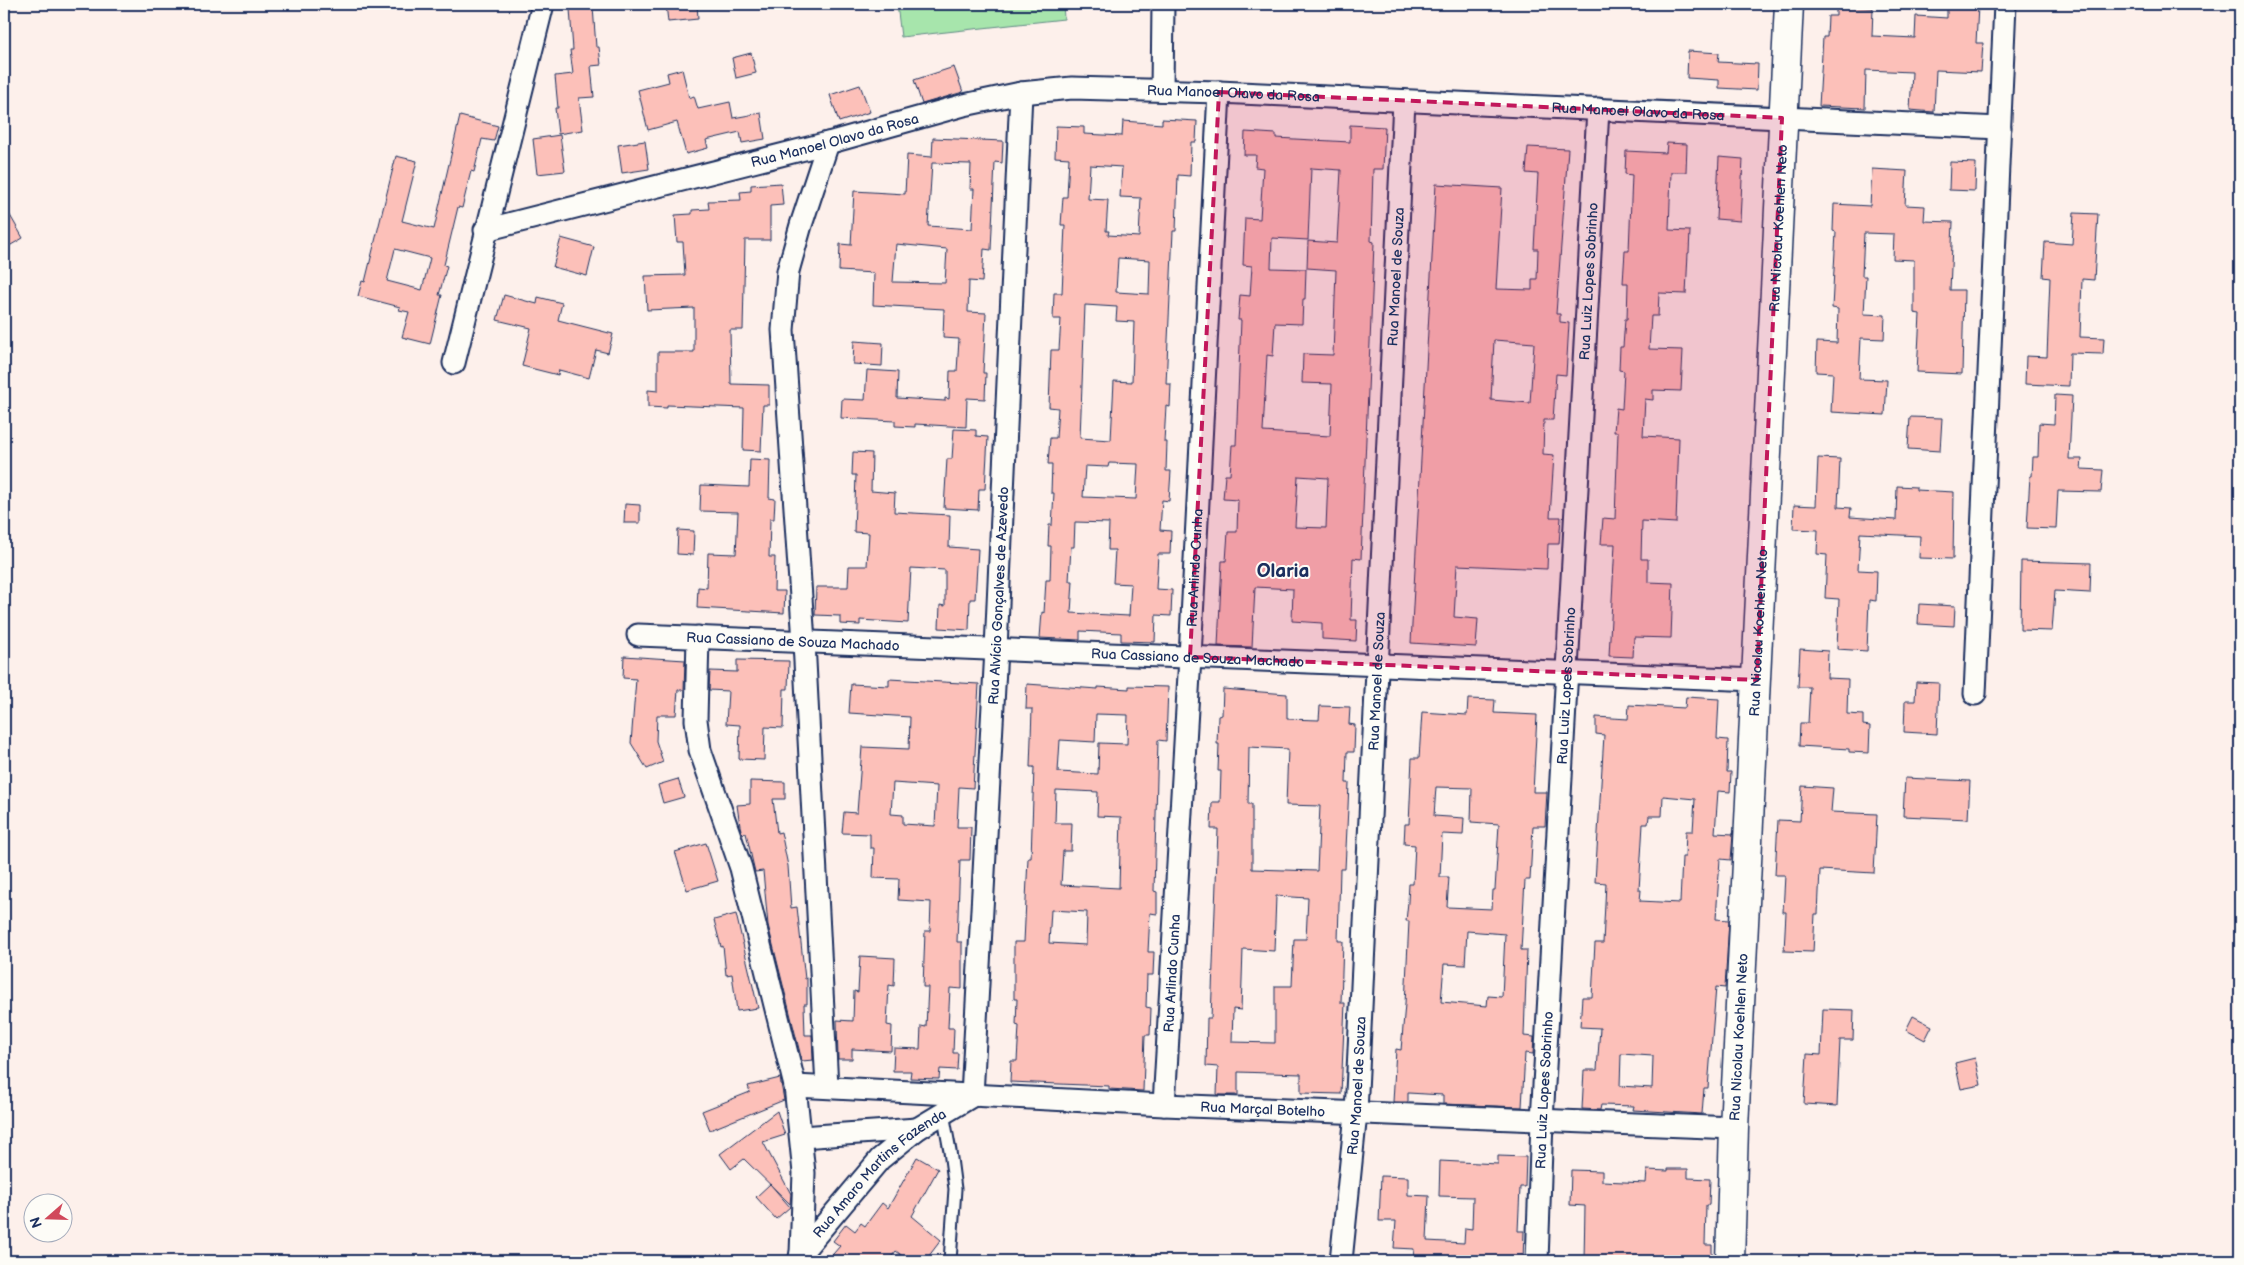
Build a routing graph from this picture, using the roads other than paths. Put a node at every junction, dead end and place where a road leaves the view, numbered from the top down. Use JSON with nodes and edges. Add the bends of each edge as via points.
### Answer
{"nodes":[{"id":1,"x":543,"y":4,"type":"edge"},
{"id":2,"x":1163,"y":4,"type":"edge"},
{"id":3,"x":1789,"y":4,"type":"edge"},
{"id":4,"x":2005,"y":4,"type":"edge"},
{"id":5,"x":1162,"y":90,"type":"junction"},
{"id":6,"x":1219,"y":92,"type":"junction"},
{"id":7,"x":1021,"y":93,"type":"junction"},
{"id":8,"x":1404,"y":101,"type":"junction"},
{"id":9,"x":1598,"y":109,"type":"junction"},
{"id":10,"x":1782,"y":118,"type":"junction"},
{"id":11,"x":2000,"y":128,"type":"junction"},
{"id":12,"x":828,"y":143,"type":"junction"},
{"id":13,"x":486,"y":230,"type":"junction"},
{"id":14,"x":454,"y":364,"type":"dead end"},
{"id":15,"x":638,"y":635,"type":"dead end"},
{"id":16,"x":698,"y":637,"type":"junction"},
{"id":17,"x":804,"y":642,"type":"junction"},
{"id":18,"x":996,"y":650,"type":"junction"},
{"id":19,"x":1190,"y":657,"type":"junction"},
{"id":20,"x":1379,"y":665,"type":"junction"},
{"id":21,"x":1567,"y":672,"type":"junction"},
{"id":22,"x":1757,"y":680,"type":"junction"},
{"id":23,"x":1975,"y":694,"type":"dead end"},
{"id":24,"x":795,"y":1086,"type":"junction"},
{"id":25,"x":827,"y":1087,"type":"junction"},
{"id":26,"x":972,"y":1096,"type":"junction"},
{"id":27,"x":1164,"y":1105,"type":"junction"},
{"id":28,"x":942,"y":1113,"type":"junction"},
{"id":29,"x":1356,"y":1113,"type":"junction"},
{"id":30,"x":1542,"y":1121,"type":"junction"},
{"id":31,"x":1734,"y":1128,"type":"junction"},
{"id":32,"x":917,"y":1129,"type":"junction"},
{"id":33,"x":801,"y":1137,"type":"junction"},
{"id":34,"x":800,"y":1257,"type":"edge"},
{"id":35,"x":950,"y":1261,"type":"edge"},
{"id":36,"x":1341,"y":1261,"type":"edge"},
{"id":37,"x":1537,"y":1261,"type":"edge"},
{"id":38,"x":1730,"y":1261,"type":"edge"}],
"edges":[{"from":1,"to":13,"type":"street"},
{"from":2,"to":5,"type":"street"},
{"from":3,"to":10,"type":"main road","name":"Rua Nicolau Koehlen Neto"},
{"from":4,"to":11,"type":"street"},
{"from":5,"to":6,"type":"street","name":"Rua Manoel Olavo da Rosa"},
{"from":5,"to":7,"type":"street","name":"Rua Manoel Olavo da Rosa","via":[[1072,88]]},
{"from":6,"to":8,"type":"street","name":"Rua Manoel Olavo da Rosa"},
{"from":6,"to":19,"type":"street","name":"Rua Arlindo Cunha"},
{"from":7,"to":12,"type":"street","name":"Rua Manoel Olavo da Rosa","via":[[964,105]]},
{"from":7,"to":18,"type":"street","name":"Rua Alvício Gonçalves de Azevedo"},
{"from":8,"to":9,"type":"street","name":"Rua Manoel Olavo da Rosa"},
{"from":8,"to":20,"type":"street","name":"Rua Manoel de Souza"},
{"from":9,"to":10,"type":"street","name":"Rua Manoel Olavo da Rosa"},
{"from":9,"to":21,"type":"street","name":"Rua Luiz Lopes Sobrinho"},
{"from":10,"to":11,"type":"street","name":"Rua Manoel Olavo da Rosa"},
{"from":10,"to":22,"type":"main road","name":"Rua Nicolau Koehlen Neto"},
{"from":11,"to":23,"type":"street"},
{"from":12,"to":13,"type":"street","name":"Rua Manoel Olavo da Rosa"},
{"from":12,"to":17,"type":"street","via":[[788,272],[783,330]]},
{"from":13,"to":14,"type":"street"},
{"from":15,"to":16,"type":"street","name":"Rua Cassiano de Souza Machado"},
{"from":16,"to":17,"type":"street","name":"Rua Cassiano de Souza Machado"},
{"from":16,"to":24,"type":"street","via":[[696,720],[700,750],[741,868]]},
{"from":17,"to":18,"type":"street","name":"Rua Cassiano de Souza Machado"},
{"from":17,"to":25,"type":"street"},
{"from":18,"to":19,"type":"street","name":"Rua Cassiano de Souza Machado"},
{"from":18,"to":26,"type":"street","name":"Rua Alvício Gonçalves de Azevedo"},
{"from":19,"to":20,"type":"street","name":"Rua Cassiano de Souza Machado"},
{"from":19,"to":27,"type":"street","name":"Rua Arlindo Cunha"},
{"from":20,"to":21,"type":"street","name":"Rua Cassiano de Souza Machado"},
{"from":20,"to":29,"type":"street","name":"Rua Manoel de Souza"},
{"from":21,"to":22,"type":"street","name":"Rua Cassiano de Souza Machado"},
{"from":21,"to":30,"type":"street","name":"Rua Luiz Lopes Sobrinho"},
{"from":22,"to":31,"type":"main road","name":"Rua Nicolau Koehlen Neto"},
{"from":24,"to":25,"type":"street","name":"Rua Marçal Botelho"},
{"from":24,"to":33,"type":"street"},
{"from":25,"to":26,"type":"street","name":"Rua Marçal Botelho"},
{"from":26,"to":27,"type":"street","name":"Rua Marçal Botelho"},
{"from":26,"to":28,"type":"street","name":"Rua Amaro Martins Fazenda"},
{"from":27,"to":29,"type":"street","name":"Rua Marçal Botelho"},
{"from":28,"to":32,"type":"street","name":"Rua Amaro Martins Fazenda"},
{"from":28,"to":35,"type":"lane","via":[[955,1189]]},
{"from":29,"to":30,"type":"street","name":"Rua Marçal Botelho"},
{"from":29,"to":36,"type":"street","name":"Rua Manoel de Souza"},
{"from":30,"to":31,"type":"street","name":"Rua Marçal Botelho"},
{"from":30,"to":37,"type":"street","name":"Rua Luiz Lopes Sobrinho"},
{"from":31,"to":38,"type":"main road","name":"Rua Nicolau Koehlen Neto"},
{"from":32,"to":33,"type":"street"},
{"from":32,"to":34,"type":"street","name":"Rua Amaro Martins Fazenda","via":[[880,1160]]},
{"from":33,"to":34,"type":"street","via":[[804,1173]]}]}
